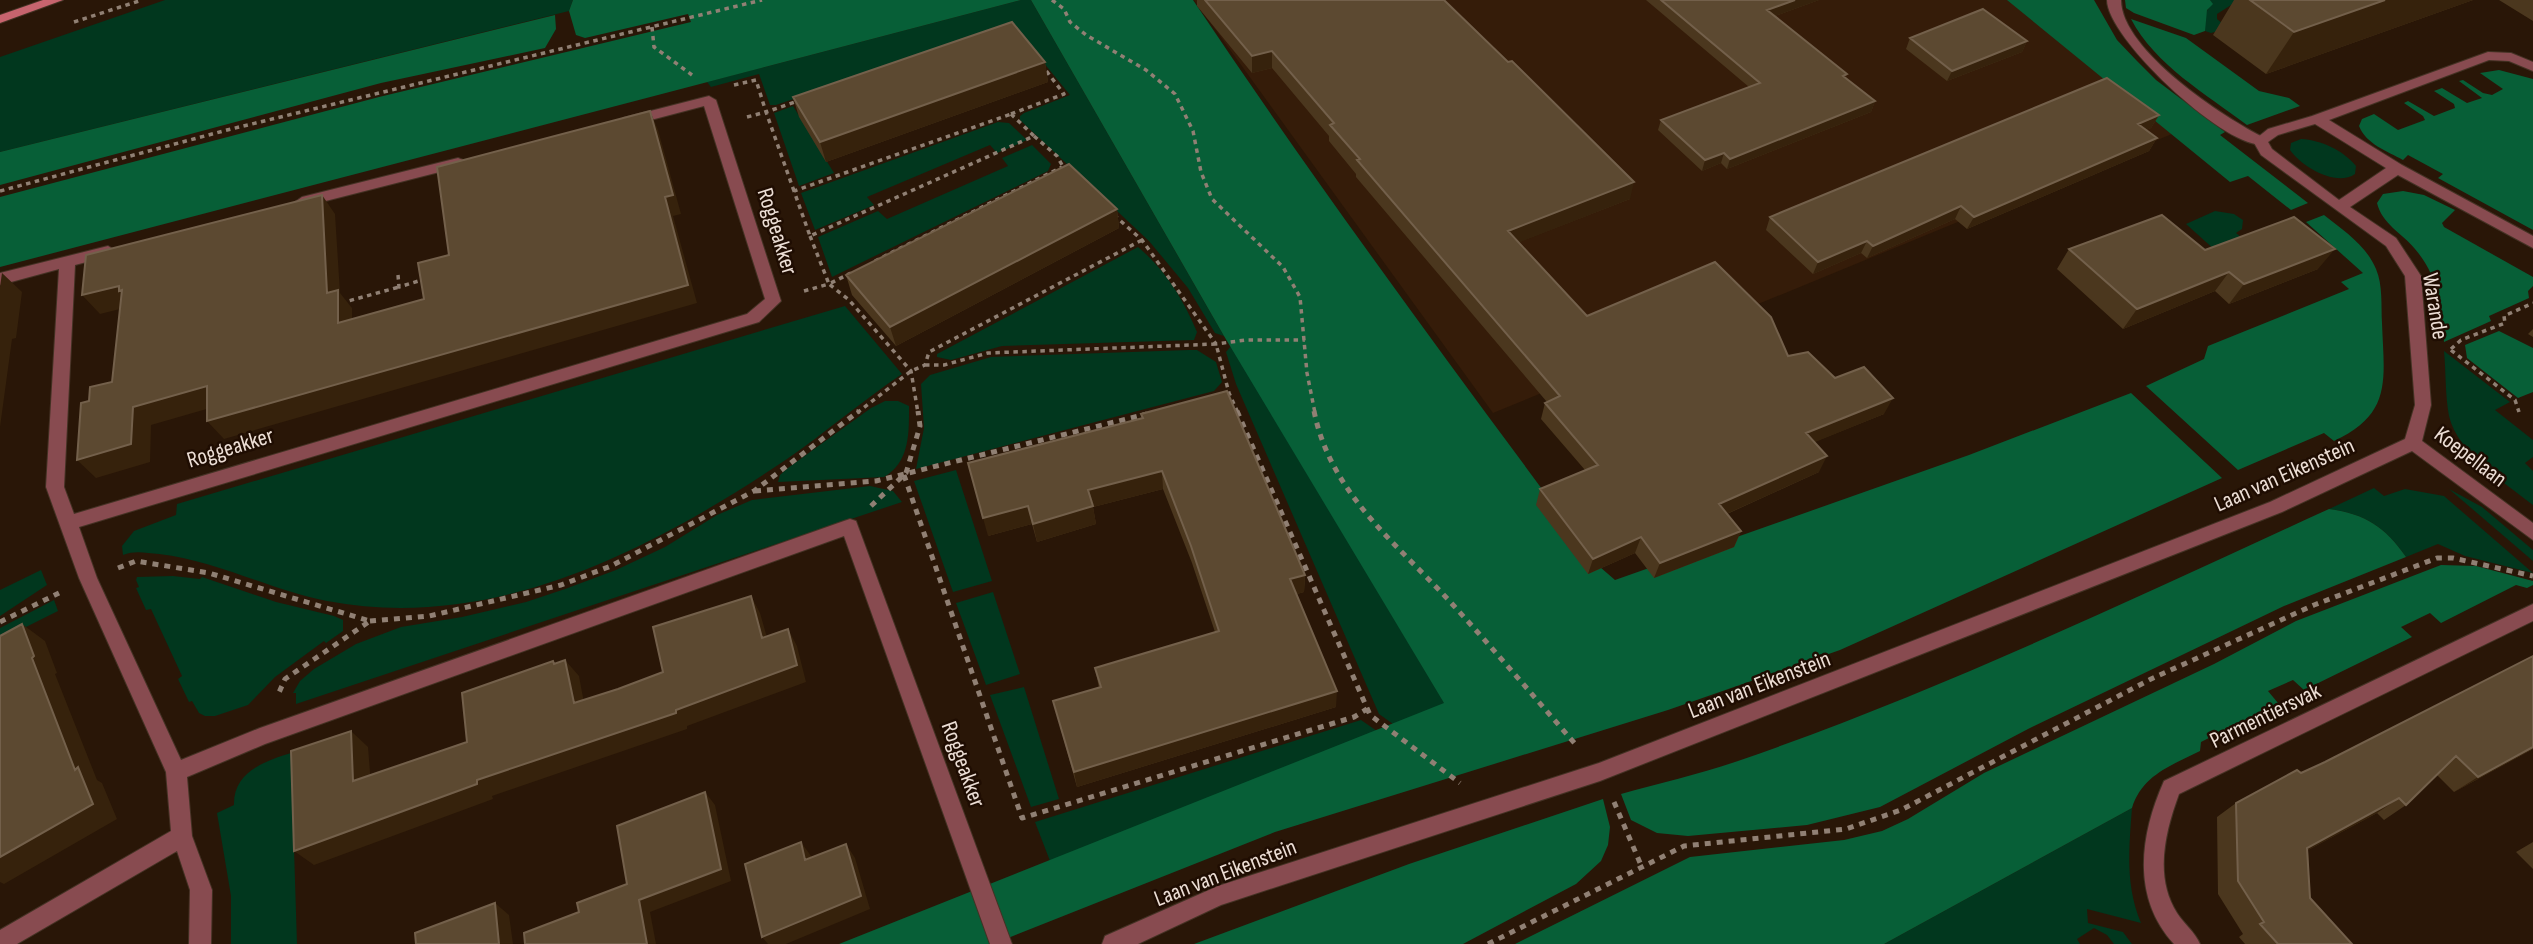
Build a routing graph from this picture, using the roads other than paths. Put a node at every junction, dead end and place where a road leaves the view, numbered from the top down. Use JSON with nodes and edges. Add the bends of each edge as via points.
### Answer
{"nodes":[{"id":1,"x":56,"y":0,"type":"edge"},
{"id":2,"x":2114,"y":0,"type":"edge"},
{"id":3,"x":0,"y":19,"type":"edge"},
{"id":4,"x":2533,"y":67,"type":"edge"},
{"id":5,"x":2318,"y":119,"type":"junction"},
{"id":6,"x":618,"y":123,"type":"edge"},
{"id":7,"x":2260,"y":141,"type":"junction"},
{"id":8,"x":475,"y":159,"type":"edge"},
{"id":9,"x":2397,"y":168,"type":"junction"},
{"id":10,"x":291,"y":205,"type":"edge"},
{"id":11,"x":2339,"y":207,"type":"junction"},
{"id":12,"x":2533,"y":243,"type":"edge"},
{"id":13,"x":120,"y":248,"type":"edge"},
{"id":14,"x":67,"y":261,"type":"junction"},
{"id":15,"x":0,"y":279,"type":"edge"},
{"id":16,"x":2413,"y":443,"type":"junction"},
{"id":17,"x":68,"y":523,"type":"junction"},
{"id":18,"x":2533,"y":533,"type":"edge"},
{"id":19,"x":2533,"y":612,"type":"edge"},
{"id":20,"x":176,"y":772,"type":"junction"},
{"id":21,"x":182,"y":836,"type":"junction"},
{"id":22,"x":0,"y":942,"type":"edge"},
{"id":23,"x":200,"y":944,"type":"edge"},
{"id":24,"x":1001,"y":944,"type":"edge"},
{"id":25,"x":1113,"y":944,"type":"edge"},
{"id":26,"x":2189,"y":944,"type":"edge"}],
"edges":[{"from":1,"to":3,"type":"main road"},
{"from":2,"to":7,"type":"street","name":"Warande","via":[[2127,33],[2166,78],[2241,133]]},
{"from":4,"to":5,"type":"street","via":[[2511,57],[2488,56]]},
{"from":5,"to":7,"type":"street","via":[[2273,132]]},
{"from":5,"to":9,"type":"street"},
{"from":6,"to":17,"type":"street","name":"Roggeakker","via":[[709,100],[773,301],[753,318]]},
{"from":7,"to":11,"type":"street","name":"Warande","via":[[2266,152]]},
{"from":8,"to":10,"type":"street"},
{"from":9,"to":11,"type":"street"},
{"from":9,"to":12,"type":"street"},
{"from":11,"to":16,"type":"street","name":"Warande","via":[[2391,242],[2413,276],[2423,405]]},
{"from":13,"to":14,"type":"street"},
{"from":14,"to":15,"type":"street"},
{"from":14,"to":17,"type":"street","via":[[55,487]]},
{"from":16,"to":18,"type":"street","name":"Koepellaan"},
{"from":16,"to":25,"type":"street","name":"Laan van Eikenstein","via":[[2263,512],[1600,772],[1218,896]]},
{"from":17,"to":20,"type":"street","via":[[88,579]]},
{"from":19,"to":26,"type":"street","name":"Parmentiersvak","via":[[2171,788],[2157,823],[2152,875],[2167,918]]},
{"from":20,"to":21,"type":"street"},
{"from":20,"to":24,"type":"street","name":"Roggeakker","via":[[260,737],[850,526]]},
{"from":21,"to":22,"type":"street"},
{"from":21,"to":23,"type":"street","via":[[201,890]]}]}
